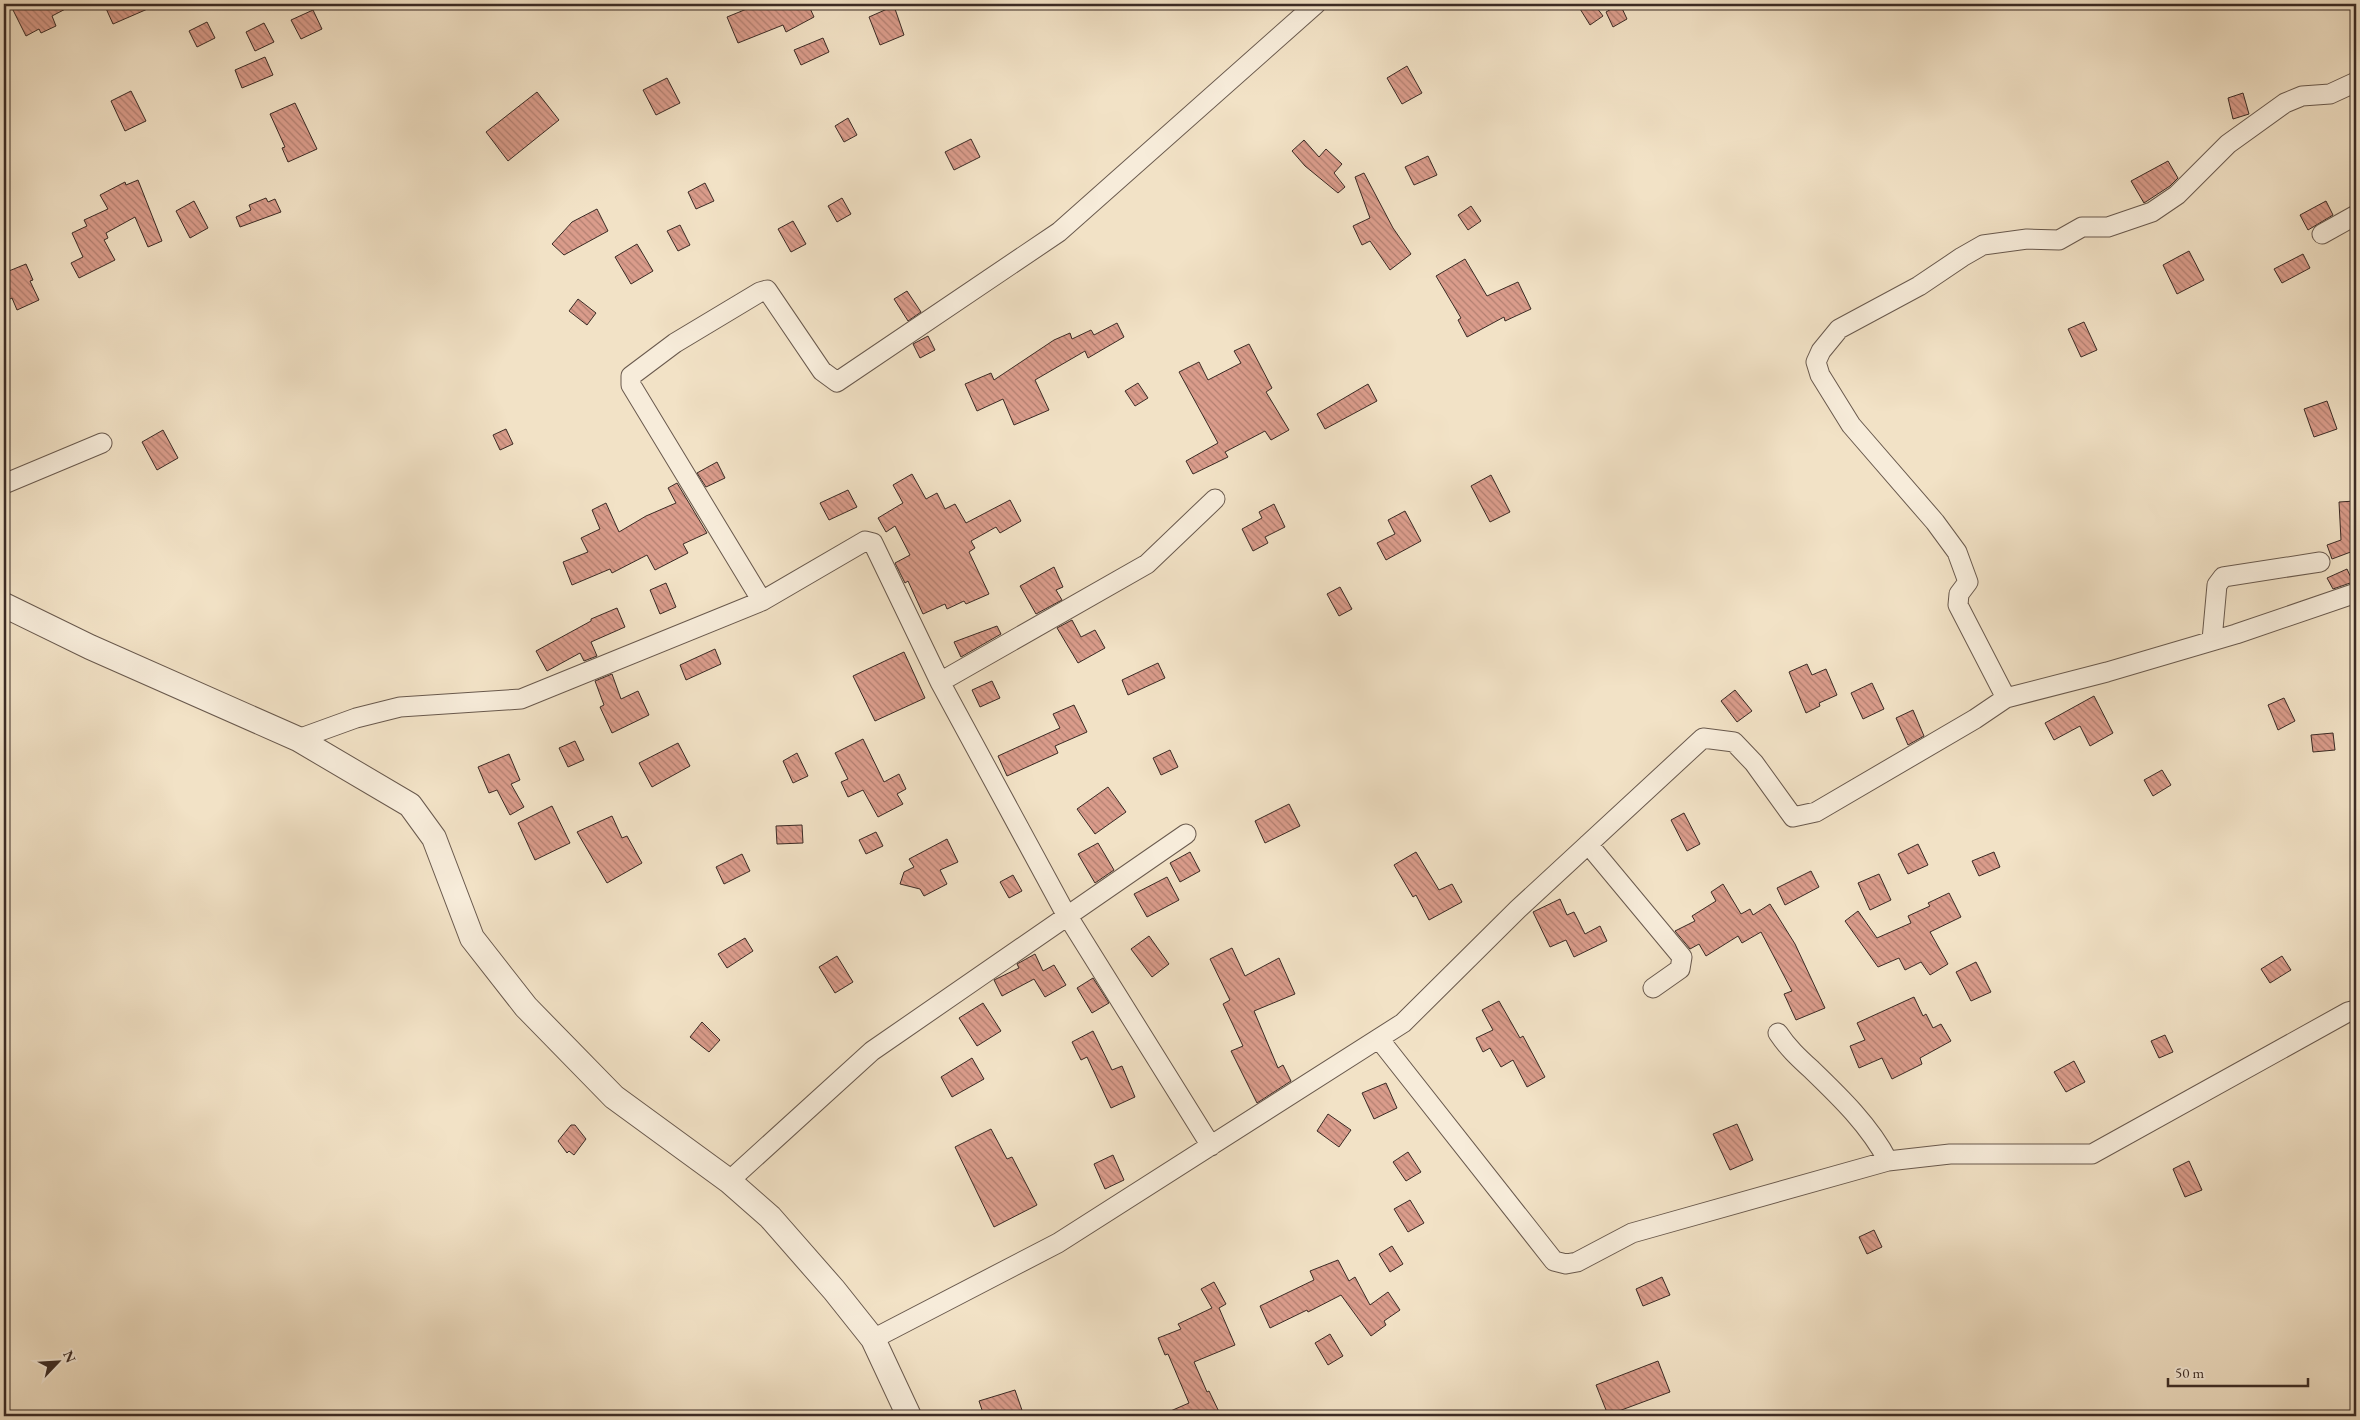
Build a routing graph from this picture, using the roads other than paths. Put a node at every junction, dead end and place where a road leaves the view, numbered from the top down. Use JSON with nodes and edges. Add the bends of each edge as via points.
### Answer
{"nodes":[{"id":1,"x":1316,"y":4,"type":"edge"},
{"id":2,"x":2356,"y":82,"type":"edge"},
{"id":3,"x":2356,"y":215,"type":"edge"},
{"id":4,"x":2322,"y":234,"type":"dead end"},
{"id":5,"x":102,"y":443,"type":"dead end"},
{"id":6,"x":4,"y":484,"type":"edge"},
{"id":7,"x":1215,"y":499,"type":"dead end"},
{"id":8,"x":2320,"y":562,"type":"dead end"},
{"id":9,"x":2356,"y":594,"type":"edge"},
{"id":10,"x":762,"y":601,"type":"junction"},
{"id":11,"x":4,"y":605,"type":"edge"},
{"id":12,"x":2212,"y":640,"type":"junction"},
{"id":13,"x":940,"y":682,"type":"junction"},
{"id":14,"x":2006,"y":698,"type":"junction"},
{"id":15,"x":298,"y":739,"type":"junction"},
{"id":16,"x":1186,"y":834,"type":"dead end"},
{"id":17,"x":1588,"y":844,"type":"junction"},
{"id":18,"x":1067,"y":916,"type":"junction"},
{"id":19,"x":1653,"y":988,"type":"dead end"},
{"id":20,"x":2356,"y":1010,"type":"edge"},
{"id":21,"x":1778,"y":1034,"type":"dead end"},
{"id":22,"x":1378,"y":1039,"type":"junction"},
{"id":23,"x":1210,"y":1146,"type":"junction"},
{"id":24,"x":1888,"y":1161,"type":"junction"},
{"id":25,"x":729,"y":1181,"type":"junction"},
{"id":26,"x":873,"y":1339,"type":"junction"},
{"id":27,"x":909,"y":1416,"type":"edge"}],
"edges":[{"from":1,"to":10,"type":"street","via":[[1059,232],[836,382],[822,371],[767,290],[674,343],[630,376],[631,385]]},
{"from":2,"to":14,"type":"street","via":[[2330,94],[2302,96],[2285,103],[2228,144],[2177,194],[2152,212],[2108,227],[2082,227],[2059,240],[2027,239],[1983,245],[1919,286],[1839,329],[1821,351],[1816,362],[1820,375],[1851,425],[1957,552],[1968,582],[1959,594],[1958,605]]},
{"from":3,"to":4,"type":"street"},
{"from":5,"to":6,"type":"street"},
{"from":7,"to":13,"type":"street","via":[[1147,564]]},
{"from":8,"to":12,"type":"street","via":[[2223,577],[2216,585]]},
{"from":9,"to":12,"type":"street"},
{"from":10,"to":13,"type":"street","via":[[865,541],[873,543]]},
{"from":10,"to":15,"type":"street","via":[[522,699],[400,707],[356,718]]},
{"from":11,"to":15,"type":"street","via":[[90,648]]},
{"from":12,"to":14,"type":"street"},
{"from":13,"to":18,"type":"street"},
{"from":14,"to":17,"type":"street","via":[[1975,720],[1816,812],[1793,817],[1754,763],[1734,742],[1703,738]]},
{"from":15,"to":25,"type":"street","via":[[410,806],[434,838],[472,938],[526,1007],[614,1097]]},
{"from":16,"to":18,"type":"street"},
{"from":17,"to":19,"type":"street","via":[[1682,957],[1680,969]]},
{"from":17,"to":22,"type":"street","via":[[1403,1023]]},
{"from":18,"to":23,"type":"street"},
{"from":18,"to":25,"type":"street","via":[[872,1051]]},
{"from":20,"to":24,"type":"street","via":[[2092,1154],[1950,1154]]},
{"from":21,"to":24,"type":"street","via":[[1854,1114],[1878,1142]]},
{"from":22,"to":23,"type":"street"},
{"from":22,"to":24,"type":"street","via":[[1554,1261],[1566,1264],[1578,1262],[1632,1233]]},
{"from":23,"to":26,"type":"street","via":[[1058,1243]]},
{"from":25,"to":26,"type":"street","via":[[770,1217]]},
{"from":26,"to":27,"type":"street"}]}
